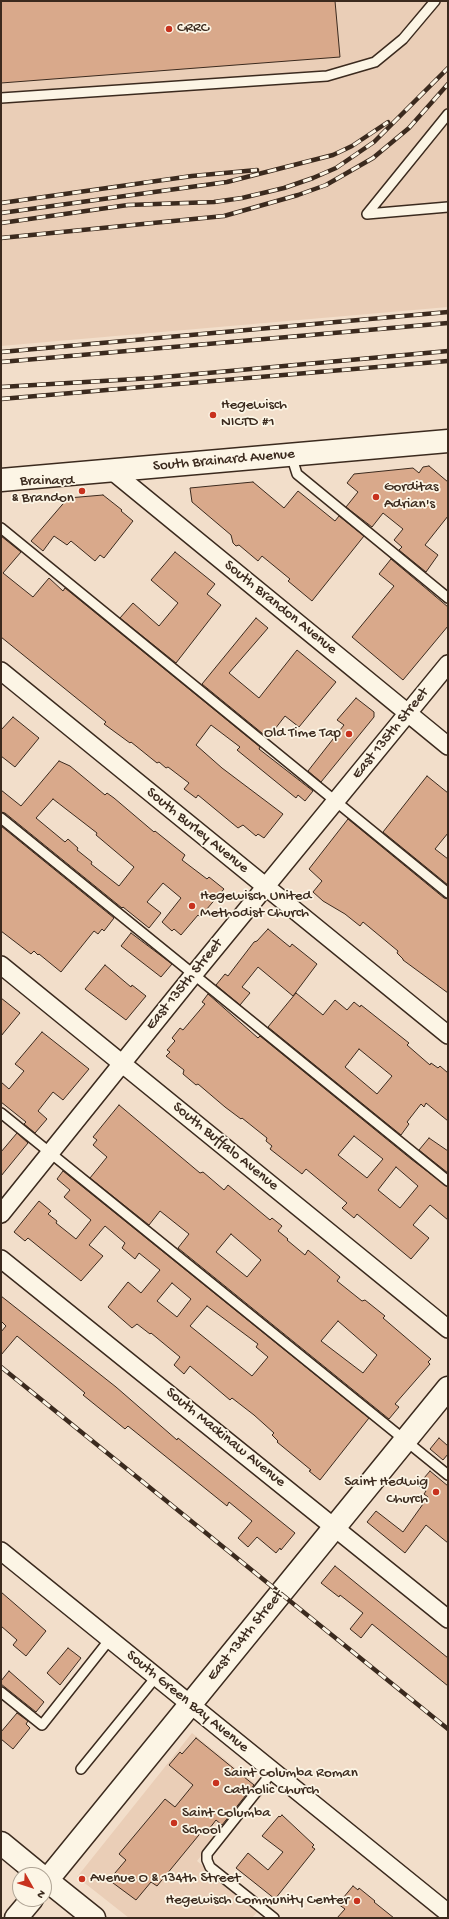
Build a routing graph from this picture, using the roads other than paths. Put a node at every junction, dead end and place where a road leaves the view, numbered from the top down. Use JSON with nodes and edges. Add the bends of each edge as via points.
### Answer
{"nodes":[{"id":1,"x":435,"y":1,"type":"edge"},
{"id":2,"x":1,"y":98,"type":"edge"},
{"id":3,"x":448,"y":114,"type":"edge"},
{"id":4,"x":448,"y":207,"type":"edge"},
{"id":5,"x":446,"y":443,"type":"edge"},
{"id":6,"x":291,"y":455,"type":"junction"},
{"id":7,"x":111,"y":470,"type":"junction"},
{"id":8,"x":4,"y":483,"type":"edge"},
{"id":9,"x":1,"y":528,"type":"edge"},
{"id":10,"x":448,"y":598,"type":"edge"},
{"id":11,"x":448,"y":664,"type":"edge"},
{"id":12,"x":1,"y":671,"type":"edge"},
{"id":13,"x":408,"y":713,"type":"junction"},
{"id":14,"x":448,"y":746,"type":"edge"},
{"id":15,"x":336,"y":801,"type":"junction"},
{"id":16,"x":1,"y":818,"type":"edge"},
{"id":17,"x":265,"y":886,"type":"junction"},
{"id":18,"x":448,"y":893,"type":"edge"},
{"id":19,"x":1,"y":965,"type":"edge"},
{"id":20,"x":194,"y":974,"type":"junction"},
{"id":21,"x":448,"y":1035,"type":"edge"},
{"id":22,"x":122,"y":1063,"type":"junction"},
{"id":23,"x":1,"y":1113,"type":"edge"},
{"id":24,"x":50,"y":1153,"type":"junction"},
{"id":25,"x":448,"y":1181,"type":"edge"},
{"id":26,"x":1,"y":1214,"type":"edge"},
{"id":27,"x":1,"y":1259,"type":"edge"},
{"id":28,"x":448,"y":1329,"type":"edge"},
{"id":29,"x":448,"y":1388,"type":"edge"},
{"id":30,"x":406,"y":1440,"type":"junction"},
{"id":31,"x":448,"y":1474,"type":"edge"},
{"id":32,"x":335,"y":1527,"type":"junction"},
{"id":33,"x":1,"y":1551,"type":"edge"},
{"id":34,"x":448,"y":1619,"type":"edge"},
{"id":35,"x":110,"y":1639,"type":"junction"},
{"id":36,"x":156,"y":1677,"type":"junction"},
{"id":37,"x":1,"y":1692,"type":"edge"},
{"id":38,"x":190,"y":1704,"type":"junction"},
{"id":39,"x":81,"y":1769,"type":"dead end"},
{"id":40,"x":273,"y":1771,"type":"junction"},
{"id":41,"x":1,"y":1843,"type":"edge"},
{"id":42,"x":30,"y":1867,"type":"edge"},
{"id":43,"x":52,"y":1869,"type":"edge"},
{"id":44,"x":52,"y":1885,"type":"edge"},
{"id":45,"x":25,"y":1907,"type":"edge"},
{"id":46,"x":448,"y":1914,"type":"edge"},
{"id":47,"x":16,"y":1918,"type":"edge"},
{"id":48,"x":94,"y":1918,"type":"edge"},
{"id":49,"x":274,"y":1918,"type":"edge"}],
"edges":[{"from":1,"to":2,"type":"lane","via":[[403,39],[375,62],[327,76]]},
{"from":3,"to":4,"type":"lane","via":[[367,214]]},
{"from":5,"to":6,"type":"street","name":"South Brainard Avenue"},
{"from":6,"to":7,"type":"street","name":"South Brainard Avenue"},
{"from":6,"to":10,"type":"lane","via":[[297,474]]},
{"from":7,"to":8,"type":"street","name":"South Brainard Avenue"},
{"from":7,"to":13,"type":"street","name":"South Brandon Avenue"},
{"from":9,"to":15,"type":"lane"},
{"from":11,"to":13,"type":"street","name":"East 135th Street"},
{"from":12,"to":17,"type":"street","name":"South Burley Avenue"},
{"from":13,"to":14,"type":"street","name":"South Brandon Avenue"},
{"from":13,"to":15,"type":"street","name":"East 135th Street"},
{"from":15,"to":17,"type":"street","name":"East 135th Street"},
{"from":15,"to":18,"type":"lane"},
{"from":16,"to":20,"type":"lane"},
{"from":17,"to":20,"type":"street","name":"East 135th Street"},
{"from":17,"to":21,"type":"street","name":"South Burley Avenue"},
{"from":19,"to":22,"type":"street","name":"South Buffalo Avenue"},
{"from":20,"to":22,"type":"street","name":"East 135th Street"},
{"from":20,"to":25,"type":"lane"},
{"from":22,"to":24,"type":"street","name":"East 135th Street"},
{"from":22,"to":28,"type":"street","name":"South Buffalo Avenue"},
{"from":23,"to":24,"type":"lane"},
{"from":24,"to":26,"type":"street","name":"East 135th Street"},
{"from":24,"to":30,"type":"lane"},
{"from":27,"to":32,"type":"street","name":"South Mackinaw Avenue"},
{"from":29,"to":30,"type":"street","name":"East 134th Street"},
{"from":30,"to":31,"type":"lane"},
{"from":30,"to":32,"type":"street","name":"East 134th Street"},
{"from":32,"to":34,"type":"street","name":"South Mackinaw Avenue"},
{"from":32,"to":38,"type":"street","name":"East 134th Street"},
{"from":33,"to":35,"type":"street","name":"South Green Bay Avenue"},
{"from":35,"to":36,"type":"street","name":"South Green Bay Avenue"},
{"from":35,"to":37,"type":"lane","via":[[42,1725]]},
{"from":36,"to":38,"type":"street","name":"South Green Bay Avenue"},
{"from":36,"to":39,"type":"lane"},
{"from":38,"to":40,"type":"street","name":"South Green Bay Avenue"},
{"from":38,"to":43,"type":"street","name":"East 134th Street"},
{"from":40,"to":46,"type":"street","name":"South Green Bay Avenue"},
{"from":40,"to":49,"type":"lane","via":[[207,1854],[207,1860],[210,1867]]},
{"from":41,"to":42,"type":"street"},
{"from":44,"to":48,"type":"street"},
{"from":45,"to":47,"type":"street"}]}
